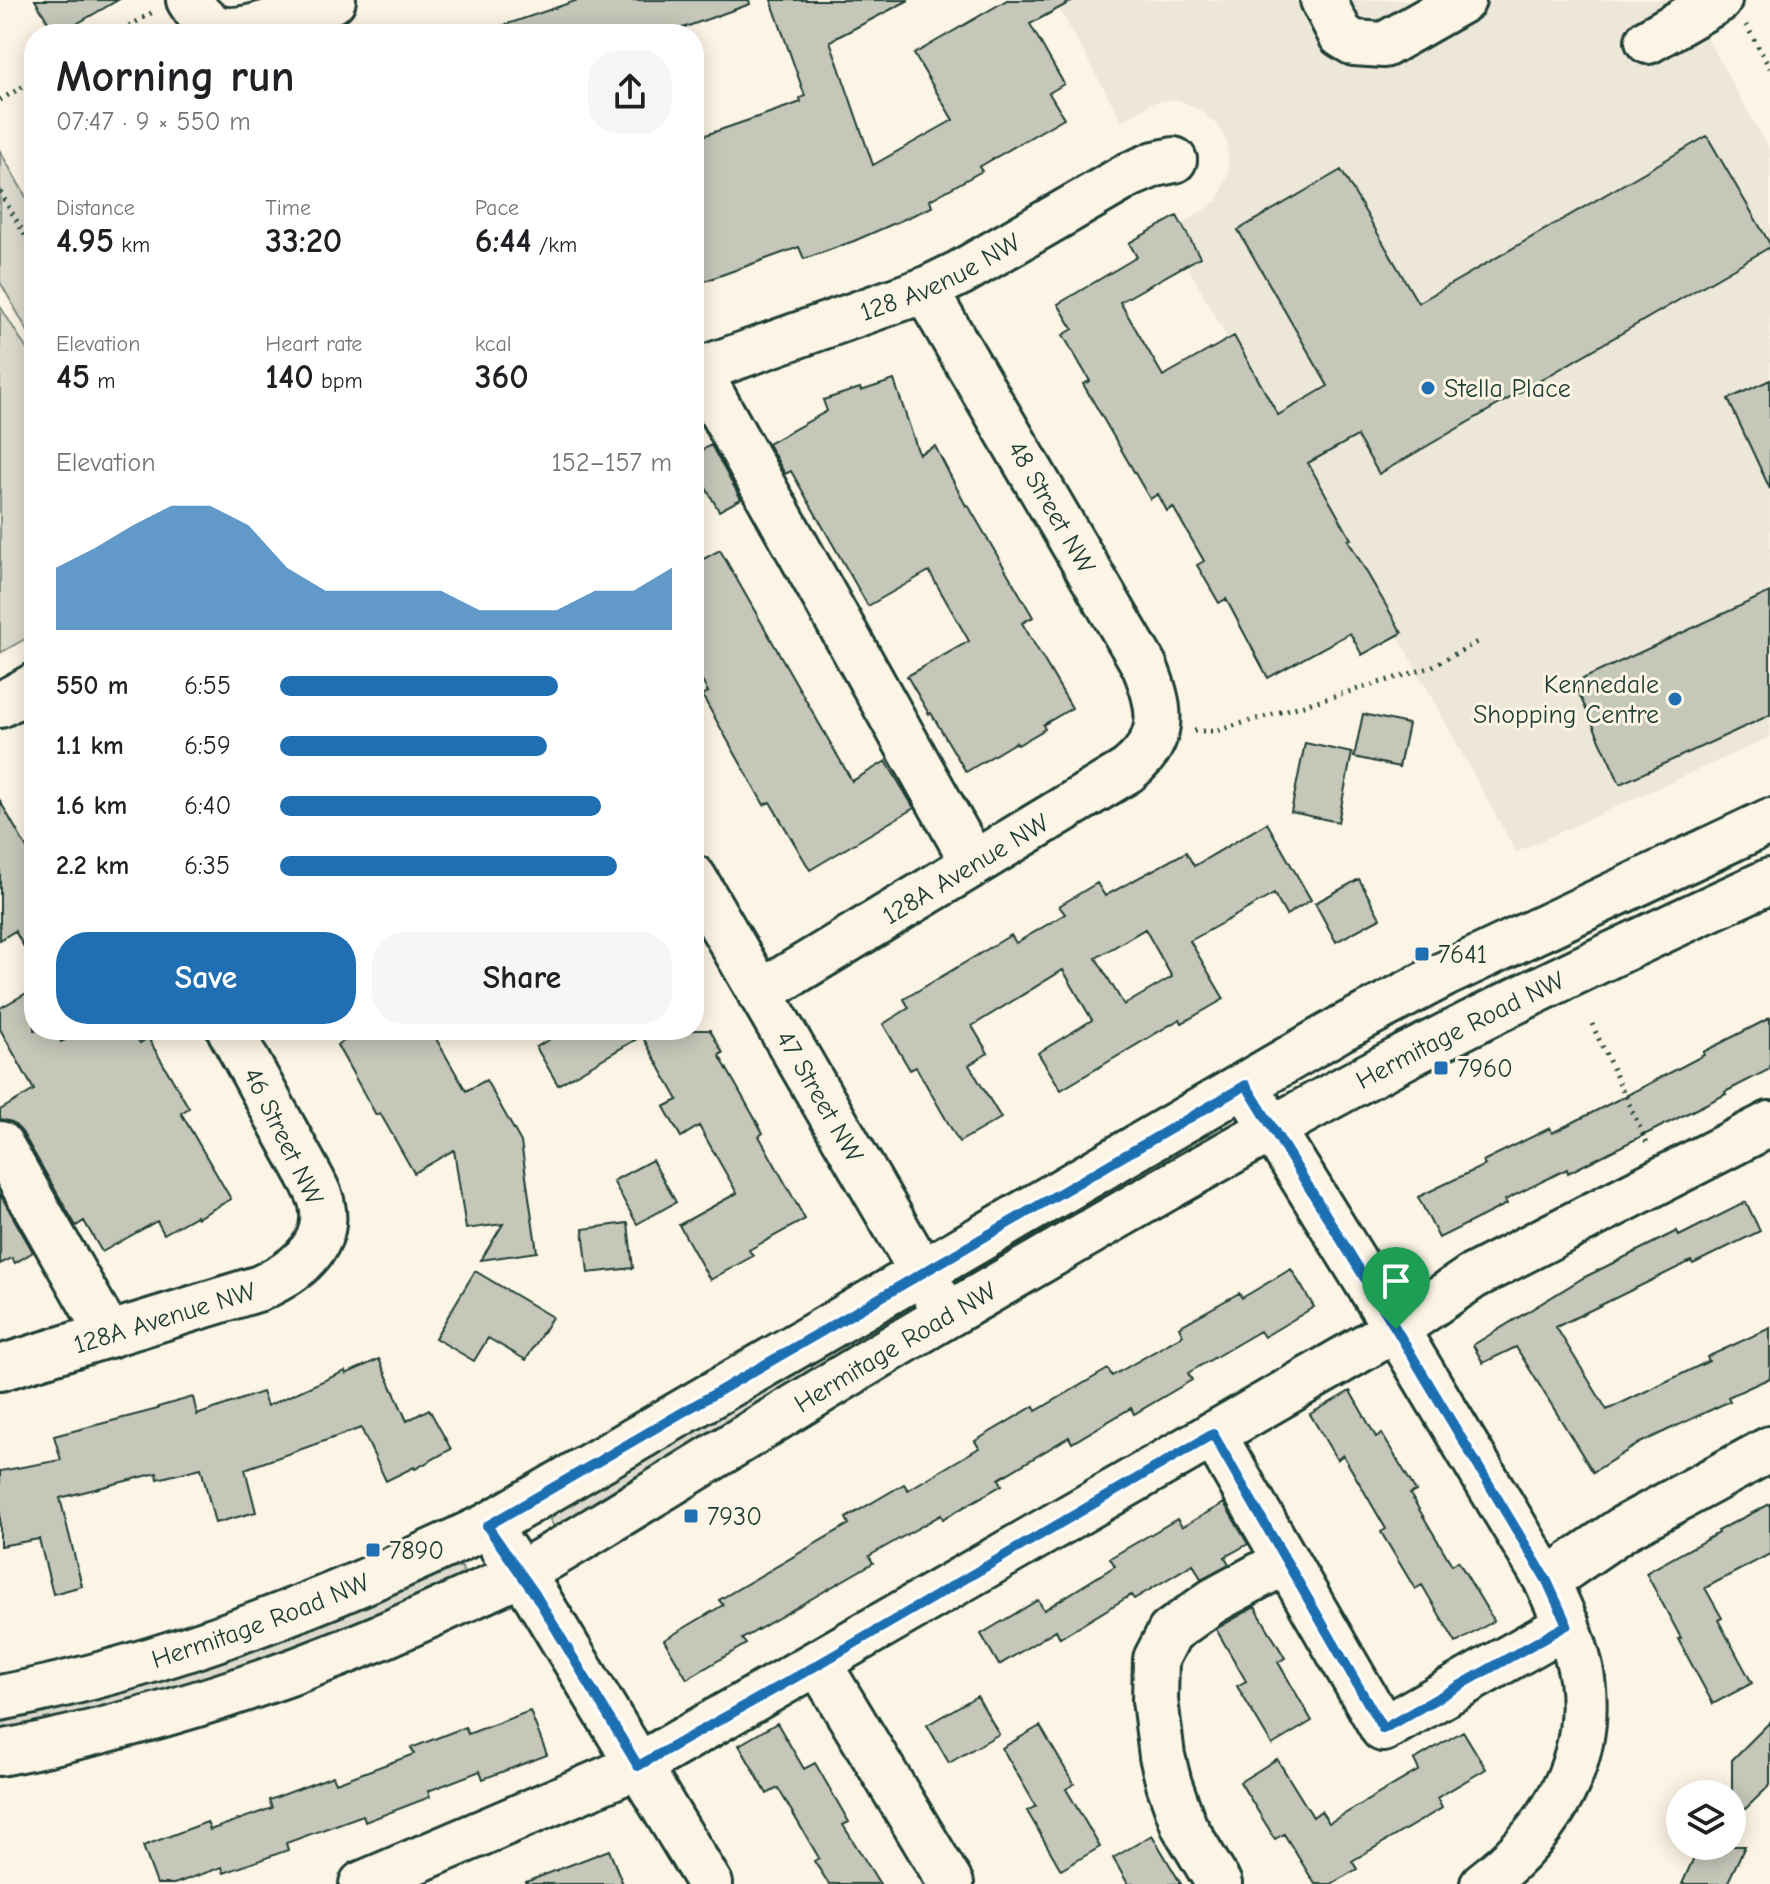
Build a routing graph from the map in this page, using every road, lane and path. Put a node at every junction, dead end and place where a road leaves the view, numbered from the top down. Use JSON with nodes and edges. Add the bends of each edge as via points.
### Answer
{"nodes":[{"id":1,"x":333,"y":0,"type":"edge"},
{"id":2,"x":1323,"y":0,"type":"edge"},
{"id":3,"x":1463,"y":0,"type":"edge"},
{"id":4,"x":1729,"y":7,"type":"edge"},
{"id":5,"x":189,"y":11,"type":"edge"},
{"id":6,"x":147,"y":24,"type":"edge"},
{"id":7,"x":218,"y":24,"type":"edge"},
{"id":8,"x":260,"y":24,"type":"edge"},
{"id":9,"x":1648,"y":41,"type":"dead end"},
{"id":10,"x":1770,"y":68,"type":"edge"},
{"id":11,"x":24,"y":86,"type":"edge"},
{"id":12,"x":0,"y":100,"type":"edge"},
{"id":13,"x":1174,"y":160,"type":"dead end"},
{"id":14,"x":0,"y":192,"type":"edge"},
{"id":15,"x":24,"y":234,"type":"edge"},
{"id":16,"x":925,"y":290,"type":"junction"},
{"id":17,"x":704,"y":368,"type":"edge"},
{"id":18,"x":704,"y":385,"type":"edge"},
{"id":19,"x":1479,"y":641,"type":"dead end"},
{"id":20,"x":24,"y":692,"type":"edge"},
{"id":21,"x":0,"y":705,"type":"edge"},
{"id":22,"x":1157,"y":732,"type":"junction"},
{"id":23,"x":1770,"y":821,"type":"edge"},
{"id":24,"x":974,"y":864,"type":"junction"},
{"id":25,"x":1770,"y":881,"type":"edge"},
{"id":26,"x":704,"y":895,"type":"edge"},
{"id":27,"x":760,"y":993,"type":"junction"},
{"id":28,"x":1592,"y":1024,"type":"dead end"},
{"id":29,"x":235,"y":1040,"type":"edge"},
{"id":30,"x":1246,"y":1085,"type":"junction"},
{"id":31,"x":1770,"y":1124,"type":"edge"},
{"id":32,"x":1273,"y":1128,"type":"junction"},
{"id":33,"x":0,"y":1144,"type":"edge"},
{"id":34,"x":1663,"y":1179,"type":"junction"},
{"id":35,"x":317,"y":1244,"type":"joint"},
{"id":36,"x":922,"y":1272,"type":"junction"},
{"id":37,"x":947,"y":1315,"type":"junction"},
{"id":38,"x":1396,"y":1329,"type":"junction"},
{"id":39,"x":109,"y":1335,"type":"junction"},
{"id":40,"x":0,"y":1368,"type":"edge"},
{"id":41,"x":1213,"y":1434,"type":"junction"},
{"id":42,"x":1770,"y":1449,"type":"edge"},
{"id":43,"x":487,"y":1526,"type":"junction"},
{"id":44,"x":1286,"y":1561,"type":"junction"},
{"id":45,"x":520,"y":1573,"type":"junction"},
{"id":46,"x":1547,"y":1581,"type":"junction"},
{"id":47,"x":1567,"y":1625,"type":"junction"},
{"id":48,"x":819,"y":1664,"type":"junction"},
{"id":49,"x":0,"y":1698,"type":"edge"},
{"id":50,"x":0,"y":1753,"type":"edge"},
{"id":51,"x":638,"y":1766,"type":"junction"},
{"id":52,"x":362,"y":1884,"type":"edge"},
{"id":53,"x":710,"y":1884,"type":"edge"},
{"id":54,"x":951,"y":1884,"type":"edge"},
{"id":55,"x":1219,"y":1884,"type":"edge"},
{"id":56,"x":1483,"y":1884,"type":"edge"}],
"edges":[{"from":1,"to":8,"type":"street"},
{"from":2,"to":3,"type":"street","via":[[1341,35],[1354,43],[1384,45]]},
{"from":4,"to":9,"type":"street"},
{"from":4,"to":10,"type":"path"},
{"from":5,"to":6,"type":"path"},
{"from":5,"to":7,"type":"street"},
{"from":11,"to":12,"type":"path"},
{"from":13,"to":16,"type":"street","name":"128 Avenue NW","via":[[1141,169]]},
{"from":14,"to":15,"type":"path"},
{"from":16,"to":17,"type":"street","name":"128 Avenue NW"},
{"from":16,"to":22,"type":"street","name":"48 Street NW","via":[[1144,665],[1154,688]]},
{"from":18,"to":24,"type":"street"},
{"from":19,"to":22,"type":"path","via":[[1429,668],[1216,731]]},
{"from":20,"to":21,"type":"street"},
{"from":22,"to":24,"type":"street","name":"128A Avenue NW","via":[[1142,760],[1127,771]]},
{"from":23,"to":30,"type":"street","name":"Hermitage Road NW","via":[[1445,974]]},
{"from":24,"to":27,"type":"street","name":"128A Avenue NW"},
{"from":25,"to":32,"type":"street","name":"Hermitage Road NW","via":[[1512,1002]]},
{"from":26,"to":27,"type":"street","name":"47 Street NW"},
{"from":27,"to":36,"type":"street","name":"47 Street NW"},
{"from":28,"to":34,"type":"path"},
{"from":29,"to":35,"type":"street","name":"46 Street NW","via":[[313,1182],[322,1205]]},
{"from":30,"to":32,"type":"street"},
{"from":30,"to":36,"type":"street","name":"Hermitage Road NW"},
{"from":31,"to":34,"type":"street"},
{"from":32,"to":37,"type":"street","name":"Hermitage Road NW"},
{"from":32,"to":38,"type":"street"},
{"from":33,"to":39,"type":"street"},
{"from":34,"to":38,"type":"street","via":[[1472,1277]]},
{"from":35,"to":39,"type":"street","name":"128A Avenue NW","via":[[282,1278],[260,1288]]},
{"from":36,"to":37,"type":"street","name":"47 Street NW"},
{"from":36,"to":43,"type":"street","name":"Hermitage Road NW"},
{"from":37,"to":45,"type":"street","name":"Hermitage Road NW"},
{"from":38,"to":41,"type":"street"},
{"from":38,"to":46,"type":"street"},
{"from":39,"to":40,"type":"street","name":"128A Avenue NW"},
{"from":41,"to":44,"type":"street"},
{"from":41,"to":48,"type":"street"},
{"from":42,"to":46,"type":"street","via":[[1624,1528]]},
{"from":43,"to":45,"type":"street"},
{"from":43,"to":49,"type":"street","name":"Hermitage Road NW","via":[[288,1614],[112,1671]]},
{"from":44,"to":47,"type":"street","via":[[1383,1729]]},
{"from":44,"to":55,"type":"street","via":[[1170,1632],[1156,1659],[1155,1700],[1169,1784],[1184,1826]]},
{"from":45,"to":50,"type":"street","name":"Hermitage Road NW","via":[[385,1636],[261,1684],[133,1724]]},
{"from":45,"to":51,"type":"street"},
{"from":46,"to":47,"type":"street"},
{"from":47,"to":56,"type":"street","via":[[1582,1678],[1583,1727],[1575,1766],[1541,1828]]},
{"from":48,"to":51,"type":"street"},
{"from":48,"to":54,"type":"street"},
{"from":51,"to":52,"type":"street"},
{"from":51,"to":53,"type":"street"}]}
